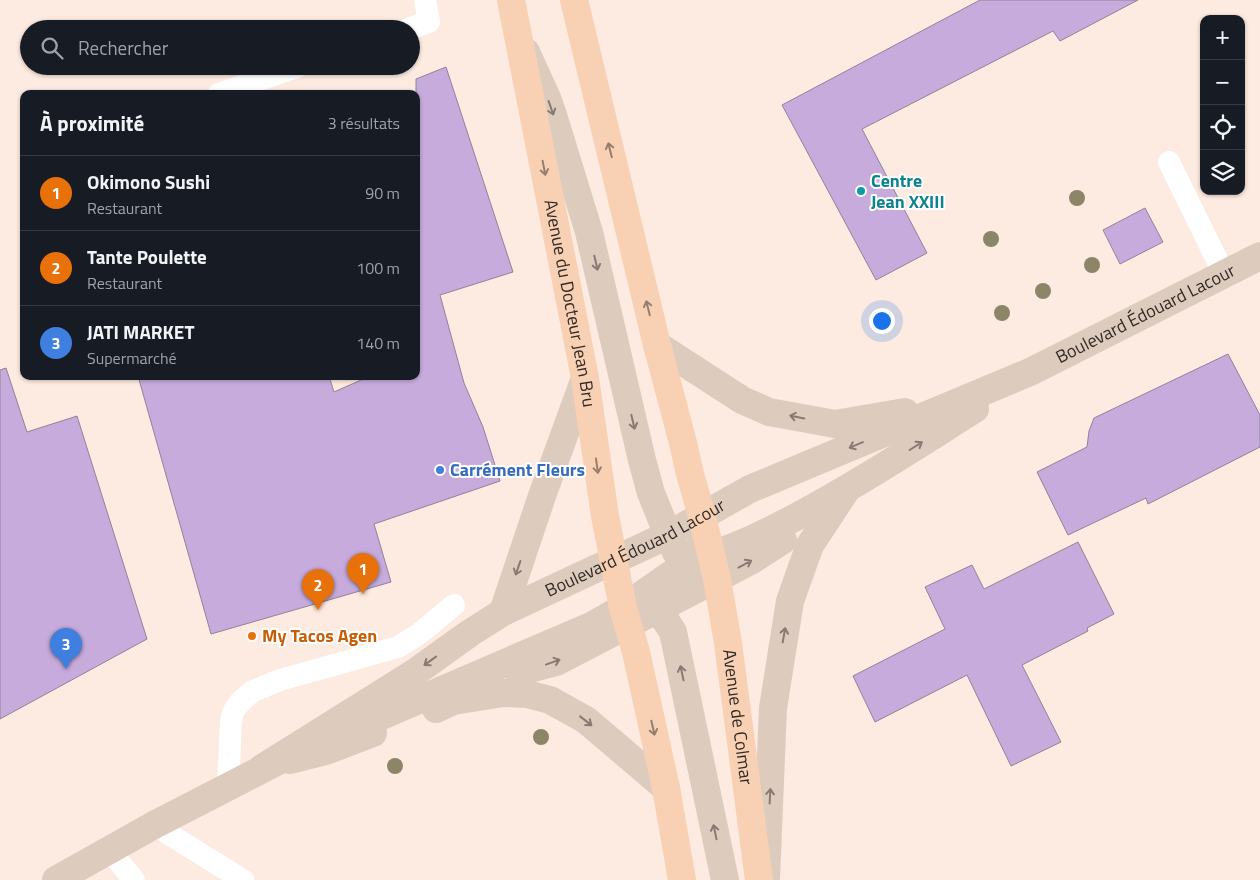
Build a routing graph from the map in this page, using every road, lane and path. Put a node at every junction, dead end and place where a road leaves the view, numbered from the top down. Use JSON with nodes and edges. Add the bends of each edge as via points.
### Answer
{"nodes":[{"id":1,"x":425,"y":0,"type":"edge"},
{"id":2,"x":511,"y":0,"type":"edge"},
{"id":3,"x":574,"y":0,"type":"edge"},
{"id":4,"x":420,"y":25,"type":"edge"},
{"id":5,"x":516,"y":31,"type":"junction"},
{"id":6,"x":273,"y":75,"type":"edge"},
{"id":7,"x":230,"y":90,"type":"edge"},
{"id":8,"x":1168,"y":162,"type":"dead end"},
{"id":9,"x":1260,"y":256,"type":"edge"},
{"id":10,"x":1224,"y":274,"type":"junction"},
{"id":11,"x":657,"y":345,"type":"junction"},
{"id":12,"x":1030,"y":372,"type":"junction"},
{"id":13,"x":585,"y":378,"type":"junction"},
{"id":14,"x":845,"y":491,"type":"junction"},
{"id":15,"x":696,"y":547,"type":"junction"},
{"id":16,"x":614,"y":559,"type":"junction"},
{"id":17,"x":541,"y":592,"type":"junction"},
{"id":18,"x":634,"y":605,"type":"junction"},
{"id":19,"x":503,"y":612,"type":"junction"},
{"id":20,"x":470,"y":633,"type":"junction"},
{"id":21,"x":262,"y":768,"type":"junction"},
{"id":22,"x":228,"y":786,"type":"junction"},
{"id":23,"x":666,"y":788,"type":"junction"},
{"id":24,"x":154,"y":825,"type":"junction"},
{"id":25,"x":109,"y":850,"type":"junction"},
{"id":26,"x":56,"y":880,"type":"edge"},
{"id":27,"x":134,"y":880,"type":"edge"},
{"id":28,"x":243,"y":880,"type":"edge"},
{"id":29,"x":682,"y":880,"type":"edge"},
{"id":30,"x":725,"y":880,"type":"edge"},
{"id":31,"x":759,"y":880,"type":"edge"},
{"id":32,"x":766,"y":880,"type":"edge"}],
"edges":[{"from":1,"to":4,"type":"lane","via":[[429,22]]},
{"from":2,"to":5,"type":"main road","name":"Avenue du Docteur Jean Bru"},
{"from":11,"to":3,"type":"main road","one_way":true},
{"from":5,"to":13,"type":"main road","name":"Avenue du Docteur Jean Bru","one_way":true},
{"from":5,"to":15,"type":"main road","one_way":true,"via":[[547,98],[589,232],[651,493]]},
{"from":6,"to":7,"type":"lane"},
{"from":8,"to":10,"type":"lane"},
{"from":9,"to":10,"type":"main road","name":"Boulevard Édouard Lacour"},
{"from":10,"to":12,"type":"main road","name":"Boulevard Édouard Lacour"},
{"from":12,"to":11,"type":"main road","one_way":true,"via":[[904,413],[835,424],[769,412],[742,400]]},
{"from":11,"to":15,"type":"main road","via":[[690,474]]},
{"from":14,"to":12,"type":"main road","name":"Boulevard Édouard Lacour","one_way":true,"via":[[1010,388]]},
{"from":12,"to":15,"type":"main road","name":"Boulevard Édouard Lacour","one_way":true,"via":[[750,489]]},
{"from":13,"to":16,"type":"main road","name":"Avenue du Docteur Jean Bru","one_way":true},
{"from":13,"to":19,"type":"main road","one_way":true},
{"from":15,"to":14,"type":"main road","name":"Boulevard Édouard Lacour","one_way":true,"via":[[775,546]]},
{"from":32,"to":14,"type":"main road","one_way":true,"via":[[773,708],[790,601],[810,545]]},
{"from":15,"to":16,"type":"main road","name":"Boulevard Édouard Lacour"},
{"from":15,"to":18,"type":"main road","name":"Boulevard Édouard Lacour"},
{"from":15,"to":31,"type":"main road","name":"Avenue de Colmar","via":[[728,643]]},
{"from":16,"to":17,"type":"main road","name":"Boulevard Édouard Lacour"},
{"from":16,"to":18,"type":"main road","name":"Avenue du Docteur Jean Bru"},
{"from":17,"to":18,"type":"main road","via":[[579,582],[601,582]]},
{"from":17,"to":19,"type":"main road","name":"Boulevard Édouard Lacour"},
{"from":21,"to":18,"type":"main road","name":"Boulevard Édouard Lacour","one_way":true},
{"from":18,"to":23,"type":"main road","one_way":true,"via":[[636,652]]},
{"from":30,"to":18,"type":"main road","one_way":true,"via":[[673,632],[666,620]]},
{"from":19,"to":20,"type":"main road","name":"Boulevard Édouard Lacour"},
{"from":20,"to":21,"type":"main road","name":"Boulevard Édouard Lacour","one_way":true,"via":[[417,671]]},
{"from":20,"to":22,"type":"lane","via":[[451,600],[419,634],[398,647],[280,680],[253,691],[233,712],[229,734]]},
{"from":21,"to":22,"type":"main road","name":"Boulevard Édouard Lacour"},
{"from":21,"to":23,"type":"main road","one_way":true,"via":[[326,751],[454,701],[503,693],[527,694],[550,700],[579,715]]},
{"from":22,"to":24,"type":"main road","name":"Boulevard Édouard Lacour"},
{"from":23,"to":29,"type":"main road"},
{"from":24,"to":25,"type":"main road","name":"Boulevard Édouard Lacour"},
{"from":24,"to":28,"type":"lane"},
{"from":25,"to":26,"type":"main road","name":"Boulevard Édouard Lacour"},
{"from":25,"to":27,"type":"lane"}]}
